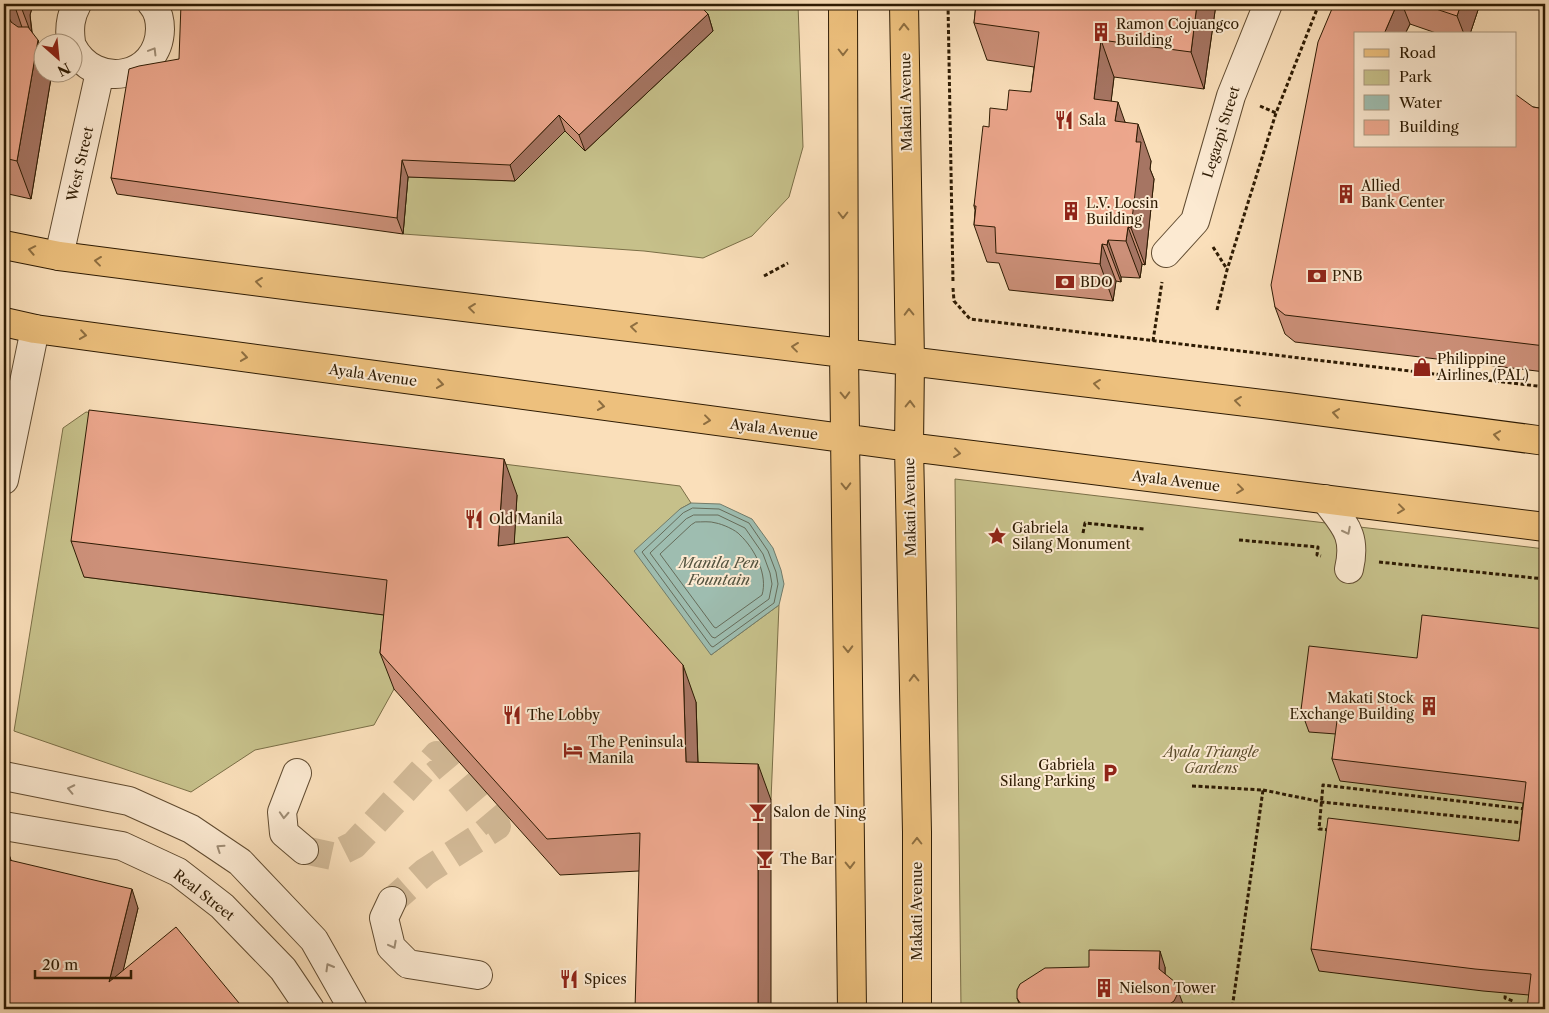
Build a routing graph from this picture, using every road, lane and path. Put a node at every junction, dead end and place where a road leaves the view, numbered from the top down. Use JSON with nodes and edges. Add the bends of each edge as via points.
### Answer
{"nodes":[{"id":1,"x":77,"y":4,"type":"edge"},
{"id":2,"x":152,"y":4,"type":"edge"},
{"id":3,"x":843,"y":4,"type":"edge"},
{"id":4,"x":904,"y":4,"type":"edge"},
{"id":5,"x":948,"y":4,"type":"edge"},
{"id":6,"x":1268,"y":4,"type":"edge"},
{"id":7,"x":1319,"y":4,"type":"edge"},
{"id":8,"x":70,"y":32,"type":"edge"},
{"id":9,"x":82,"y":61,"type":"edge"},
{"id":10,"x":100,"y":72,"type":"junction"},
{"id":11,"x":4,"y":245,"type":"edge"},
{"id":12,"x":1166,"y":254,"type":"joint"},
{"id":13,"x":59,"y":256,"type":"junction"},
{"id":14,"x":788,"y":263,"type":"dead end"},
{"id":15,"x":764,"y":276,"type":"dead end"},
{"id":16,"x":952,"y":282,"type":"dead end"},
{"id":17,"x":953,"y":288,"type":"dead end"},
{"id":18,"x":1217,"y":310,"type":"dead end"},
{"id":19,"x":4,"y":322,"type":"edge"},
{"id":20,"x":35,"y":329,"type":"junction"},
{"id":21,"x":1153,"y":341,"type":"junction"},
{"id":22,"x":844,"y":352,"type":"junction"},
{"id":23,"x":910,"y":361,"type":"junction"},
{"id":24,"x":1545,"y":387,"type":"edge"},
{"id":25,"x":846,"y":438,"type":"junction"},
{"id":26,"x":1545,"y":441,"type":"edge"},
{"id":27,"x":909,"y":447,"type":"junction"},
{"id":28,"x":4,"y":480,"type":"edge"},
{"id":29,"x":1325,"y":499,"type":"junction"},
{"id":30,"x":1545,"y":526,"type":"edge"},
{"id":31,"x":1144,"y":529,"type":"dead end"},
{"id":32,"x":1082,"y":533,"type":"dead end"},
{"id":33,"x":1239,"y":540,"type":"dead end"},
{"id":34,"x":1350,"y":564,"type":"junction"},
{"id":35,"x":1545,"y":579,"type":"edge"},
{"id":36,"x":297,"y":773,"type":"dead end"},
{"id":37,"x":4,"y":776,"type":"edge"},
{"id":38,"x":1192,"y":786,"type":"dead end"},
{"id":39,"x":1263,"y":790,"type":"junction"},
{"id":40,"x":1322,"y":802,"type":"junction"},
{"id":41,"x":1525,"y":824,"type":"junction"},
{"id":42,"x":4,"y":826,"type":"edge"},
{"id":43,"x":1338,"y":832,"type":"edge"},
{"id":44,"x":1524,"y":832,"type":"edge"},
{"id":45,"x":304,"y":850,"type":"tunnel mouth"},
{"id":46,"x":392,"y":900,"type":"tunnel mouth"},
{"id":47,"x":478,"y":975,"type":"dead end"},
{"id":48,"x":1506,"y":983,"type":"edge"},
{"id":49,"x":310,"y":1009,"type":"edge"},
{"id":50,"x":353,"y":1009,"type":"edge"},
{"id":51,"x":852,"y":1009,"type":"edge"},
{"id":52,"x":917,"y":1009,"type":"edge"},
{"id":53,"x":1232,"y":1009,"type":"edge"},
{"id":54,"x":1513,"y":1009,"type":"edge"}],
"edges":[{"from":1,"to":8,"type":"street"},
{"from":10,"to":2,"type":"street","one_way":true,"via":[[116,75],[130,72],[144,64],[154,52],[160,38],[160,22]]},
{"from":3,"to":22,"type":"main road","one_way":true},
{"from":23,"to":4,"type":"main road","name":"Makati Avenue","one_way":true},
{"from":5,"to":16,"type":"path"},
{"from":6,"to":12,"type":"street","name":"Legazpi Street","via":[[1231,96],[1195,221]]},
{"from":7,"to":18,"type":"path","via":[[1276,113]]},
{"from":9,"to":10,"type":"street"},
{"from":10,"to":13,"type":"street","name":"West Street"},
{"from":13,"to":11,"type":"main road","one_way":true},
{"from":12,"to":21,"type":"path"},
{"from":22,"to":13,"type":"main road","one_way":true},
{"from":14,"to":15,"type":"path"},
{"from":17,"to":21,"type":"path","via":[[954,301],[970,319]]},
{"from":19,"to":20,"type":"main road","name":"Ayala Avenue"},
{"from":20,"to":25,"type":"main road","name":"Ayala Avenue","one_way":true},
{"from":20,"to":28,"type":"street"},
{"from":21,"to":24,"type":"path"},
{"from":22,"to":23,"type":"main road"},
{"from":22,"to":25,"type":"main road","one_way":true},
{"from":26,"to":23,"type":"main road","one_way":true},
{"from":27,"to":23,"type":"main road","name":"Makati Avenue","one_way":true},
{"from":25,"to":27,"type":"main road","name":"Ayala Avenue"},
{"from":25,"to":51,"type":"main road","one_way":true},
{"from":27,"to":29,"type":"main road","name":"Ayala Avenue","one_way":true},
{"from":52,"to":27,"type":"main road","name":"Makati Avenue","one_way":true,"via":[[918,832]]},
{"from":29,"to":30,"type":"main road","name":"Ayala Avenue","one_way":true},
{"from":29,"to":34,"type":"street","one_way":true,"via":[[1350,532]]},
{"from":31,"to":32,"type":"path","via":[[1085,523]]},
{"from":33,"to":34,"type":"path","via":[[1318,547],[1316,555]]},
{"from":34,"to":35,"type":"path"},
{"from":36,"to":45,"type":"street","one_way":true,"via":[[282,812],[284,833]]},
{"from":50,"to":37,"type":"street","one_way":true,"via":[[314,940],[240,862],[200,834],[129,801]]},
{"from":38,"to":39,"type":"path"},
{"from":39,"to":40,"type":"path"},
{"from":39,"to":53,"type":"path"},
{"from":40,"to":41,"type":"path"},
{"from":40,"to":41,"type":"path","via":[[1324,785],[1526,809]]},
{"from":40,"to":43,"type":"path","via":[[1319,829]]},
{"from":41,"to":44,"type":"path"},
{"from":42,"to":49,"type":"street","name":"Real Street","via":[[122,846],[178,872],[222,906],[283,969]]},
{"from":46,"to":47,"type":"street","one_way":true,"via":[[384,918],[391,947],[408,964]]},
{"from":48,"to":54,"type":"path","via":[[1505,998],[1513,1001]]}]}
